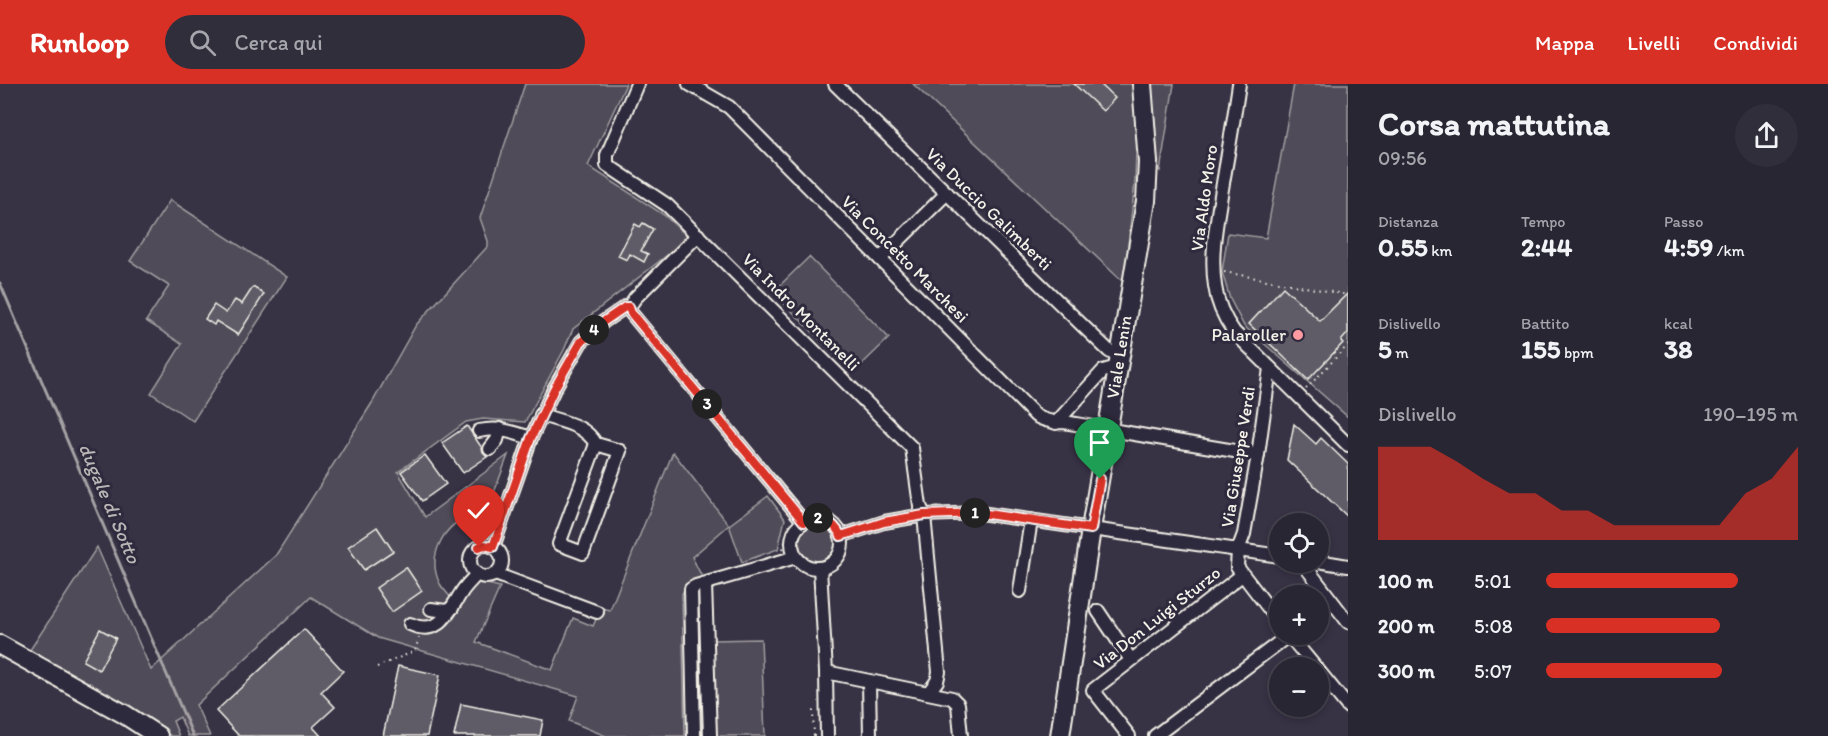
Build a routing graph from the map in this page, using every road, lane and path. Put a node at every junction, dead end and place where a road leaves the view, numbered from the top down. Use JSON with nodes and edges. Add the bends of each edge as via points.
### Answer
{"nodes":[{"id":1,"x":637,"y":84,"type":"edge"},
{"id":2,"x":689,"y":84,"type":"edge"},
{"id":3,"x":835,"y":84,"type":"edge"},
{"id":4,"x":1142,"y":84,"type":"edge"},
{"id":5,"x":1239,"y":84,"type":"edge"},
{"id":6,"x":947,"y":193,"type":"junction"},
{"id":7,"x":698,"y":235,"type":"junction"},
{"id":8,"x":880,"y":259,"type":"junction"},
{"id":9,"x":1222,"y":272,"type":"dead end"},
{"id":10,"x":1348,"y":295,"type":"edge"},
{"id":11,"x":629,"y":307,"type":"junction"},
{"id":12,"x":1348,"y":345,"type":"edge"},
{"id":13,"x":1118,"y":362,"type":"junction"},
{"id":14,"x":1269,"y":368,"type":"junction"},
{"id":15,"x":1299,"y":396,"type":"junction"},
{"id":16,"x":541,"y":415,"type":"junction"},
{"id":17,"x":1056,"y":423,"type":"junction"},
{"id":18,"x":500,"y":429,"type":"junction"},
{"id":19,"x":1108,"y":430,"type":"junction"},
{"id":20,"x":479,"y":431,"type":"dead end"},
{"id":21,"x":531,"y":438,"type":"junction"},
{"id":22,"x":596,"y":444,"type":"junction"},
{"id":23,"x":1348,"y":445,"type":"edge"},
{"id":24,"x":490,"y":449,"type":"dead end"},
{"id":25,"x":1258,"y":455,"type":"junction"},
{"id":26,"x":924,"y":515,"type":"junction"},
{"id":27,"x":788,"y":516,"type":"dead end"},
{"id":28,"x":1030,"y":520,"type":"junction"},
{"id":29,"x":804,"y":522,"type":"junction"},
{"id":30,"x":1091,"y":529,"type":"junction"},
{"id":31,"x":841,"y":536,"type":"junction"},
{"id":32,"x":493,"y":547,"type":"junction"},
{"id":33,"x":1238,"y":550,"type":"junction"},
{"id":34,"x":1269,"y":554,"type":"edge"},
{"id":35,"x":788,"y":556,"type":"junction"},
{"id":36,"x":1329,"y":563,"type":"edge"},
{"id":37,"x":1348,"y":566,"type":"edge"},
{"id":38,"x":1310,"y":573,"type":"edge"},
{"id":39,"x":477,"y":574,"type":"junction"},
{"id":40,"x":495,"y":574,"type":"junction"},
{"id":41,"x":817,"y":574,"type":"junction"},
{"id":42,"x":1242,"y":575,"type":"junction"},
{"id":43,"x":705,"y":584,"type":"junction"},
{"id":44,"x":1020,"y":591,"type":"dead end"},
{"id":45,"x":452,"y":608,"type":"junction"},
{"id":46,"x":431,"y":609,"type":"dead end"},
{"id":47,"x":1269,"y":609,"type":"edge"},
{"id":48,"x":1098,"y":611,"type":"dead end"},
{"id":49,"x":597,"y":612,"type":"dead end"},
{"id":50,"x":1348,"y":622,"type":"edge"},
{"id":51,"x":415,"y":626,"type":"joint"},
{"id":52,"x":0,"y":645,"type":"edge"},
{"id":53,"x":1275,"y":645,"type":"edge"},
{"id":54,"x":1297,"y":645,"type":"edge"},
{"id":55,"x":1307,"y":657,"type":"edge"},
{"id":56,"x":1131,"y":660,"type":"junction"},
{"id":57,"x":377,"y":667,"type":"dead end"},
{"id":58,"x":826,"y":672,"type":"junction"},
{"id":59,"x":939,"y":673,"type":"junction"},
{"id":60,"x":869,"y":681,"type":"junction"},
{"id":61,"x":1329,"y":681,"type":"edge"},
{"id":62,"x":929,"y":692,"type":"junction"},
{"id":63,"x":952,"y":698,"type":"junction"},
{"id":64,"x":1346,"y":698,"type":"edge"},
{"id":65,"x":817,"y":700,"type":"dead end"},
{"id":66,"x":158,"y":736,"type":"edge"},
{"id":67,"x":693,"y":736,"type":"edge"},
{"id":68,"x":710,"y":736,"type":"edge"},
{"id":69,"x":814,"y":736,"type":"edge"},
{"id":70,"x":827,"y":736,"type":"edge"},
{"id":71,"x":870,"y":736,"type":"edge"},
{"id":72,"x":961,"y":736,"type":"edge"},
{"id":73,"x":1060,"y":736,"type":"edge"},
{"id":74,"x":1129,"y":736,"type":"edge"},
{"id":75,"x":1155,"y":736,"type":"edge"}],
"edges":[{"from":1,"to":7,"type":"street","name":"Via Indro Montanelli","via":[[607,155],[607,165],[667,205]]},
{"from":2,"to":8,"type":"street","name":"Via Concetto Marchesi","via":[[729,107]]},
{"from":3,"to":6,"type":"street","name":"Via Duccio Galimberti"},
{"from":4,"to":13,"type":"main road","name":"Viale Lenin","via":[[1148,162],[1146,201]]},
{"from":5,"to":14,"type":"street","name":"Via Aldo Moro","via":[[1215,235],[1215,287],[1224,318]]},
{"from":6,"to":8,"type":"street"},
{"from":6,"to":13,"type":"street","name":"Via Duccio Galimberti"},
{"from":7,"to":11,"type":"street"},
{"from":7,"to":26,"type":"street","name":"Via Indro Montanelli","via":[[912,448]]},
{"from":8,"to":17,"type":"street","name":"Via Concetto Marchesi","via":[[1036,416]]},
{"from":9,"to":10,"type":"path"},
{"from":11,"to":16,"type":"street","via":[[603,322],[581,342]]},
{"from":11,"to":29,"type":"street"},
{"from":12,"to":15,"type":"path"},
{"from":13,"to":17,"type":"street","via":[[1102,371]]},
{"from":13,"to":19,"type":"main road","name":"Viale Lenin"},
{"from":14,"to":15,"type":"street","name":"Via Aldo Moro"},
{"from":14,"to":25,"type":"street","name":"Via Giuseppe Verdi"},
{"from":15,"to":23,"type":"street","name":"Via Aldo Moro"},
{"from":16,"to":21,"type":"street"},
{"from":16,"to":22,"type":"street","via":[[582,428]]},
{"from":17,"to":19,"type":"street","name":"Via Concetto Marchesi"},
{"from":18,"to":20,"type":"street"},
{"from":18,"to":21,"type":"street"},
{"from":18,"to":24,"type":"street"},
{"from":19,"to":25,"type":"street","name":"Via Concetto Marchesi"},
{"from":19,"to":30,"type":"main road","name":"Viale Lenin"},
{"from":21,"to":32,"type":"street"},
{"from":22,"to":22,"type":"street","via":[[620,451],[583,553],[559,544]]},
{"from":25,"to":33,"type":"street","name":"Via Giuseppe Verdi"},
{"from":26,"to":28,"type":"street","via":[[980,513]]},
{"from":26,"to":31,"type":"street","via":[[884,522]]},
{"from":26,"to":59,"type":"street","name":"Via Indro Montanelli"},
{"from":27,"to":35,"type":"path"},
{"from":28,"to":30,"type":"street"},
{"from":28,"to":44,"type":"street"},
{"from":29,"to":31,"type":"street","via":[[826,520]]},
{"from":29,"to":35,"type":"street","via":[[794,535]]},
{"from":30,"to":33,"type":"street"},
{"from":30,"to":73,"type":"main road","name":"Viale Lenin"},
{"from":31,"to":41,"type":"street","via":[[838,557]]},
{"from":32,"to":39,"type":"street","via":[[484,545],[472,553],[470,562]]},
{"from":32,"to":40,"type":"street","via":[[501,558]]},
{"from":33,"to":34,"type":"street"},
{"from":33,"to":42,"type":"street","via":[[1237,567]]},
{"from":35,"to":41,"type":"street"},
{"from":35,"to":41,"type":"path","via":[[795,568]]},
{"from":35,"to":43,"type":"street"},
{"from":36,"to":37,"type":"street"},
{"from":38,"to":50,"type":"street"},
{"from":39,"to":40,"type":"street"},
{"from":39,"to":45,"type":"street"},
{"from":40,"to":49,"type":"street"},
{"from":41,"to":58,"type":"street"},
{"from":42,"to":47,"type":"street"},
{"from":42,"to":56,"type":"street","name":"Via Don Luigi Sturzo"},
{"from":43,"to":67,"type":"street","via":[[693,587],[690,593]]},
{"from":43,"to":68,"type":"street"},
{"from":45,"to":46,"type":"street"},
{"from":45,"to":51,"type":"street","via":[[435,626]]},
{"from":48,"to":56,"type":"street"},
{"from":51,"to":57,"type":"path","via":[[421,633],[415,651]]},
{"from":52,"to":66,"type":"main road"},
{"from":53,"to":75,"type":"street"},
{"from":54,"to":55,"type":"street"},
{"from":56,"to":74,"type":"street","name":"Via Don Luigi Sturzo","via":[[1093,690]]},
{"from":58,"to":60,"type":"street"},
{"from":58,"to":70,"type":"street"},
{"from":59,"to":62,"type":"street"},
{"from":59,"to":63,"type":"street"},
{"from":60,"to":62,"type":"street"},
{"from":60,"to":71,"type":"street"},
{"from":61,"to":64,"type":"street"},
{"from":62,"to":63,"type":"street"},
{"from":63,"to":72,"type":"street","via":[[958,705]]},
{"from":65,"to":69,"type":"path","via":[[813,711]]}]}
